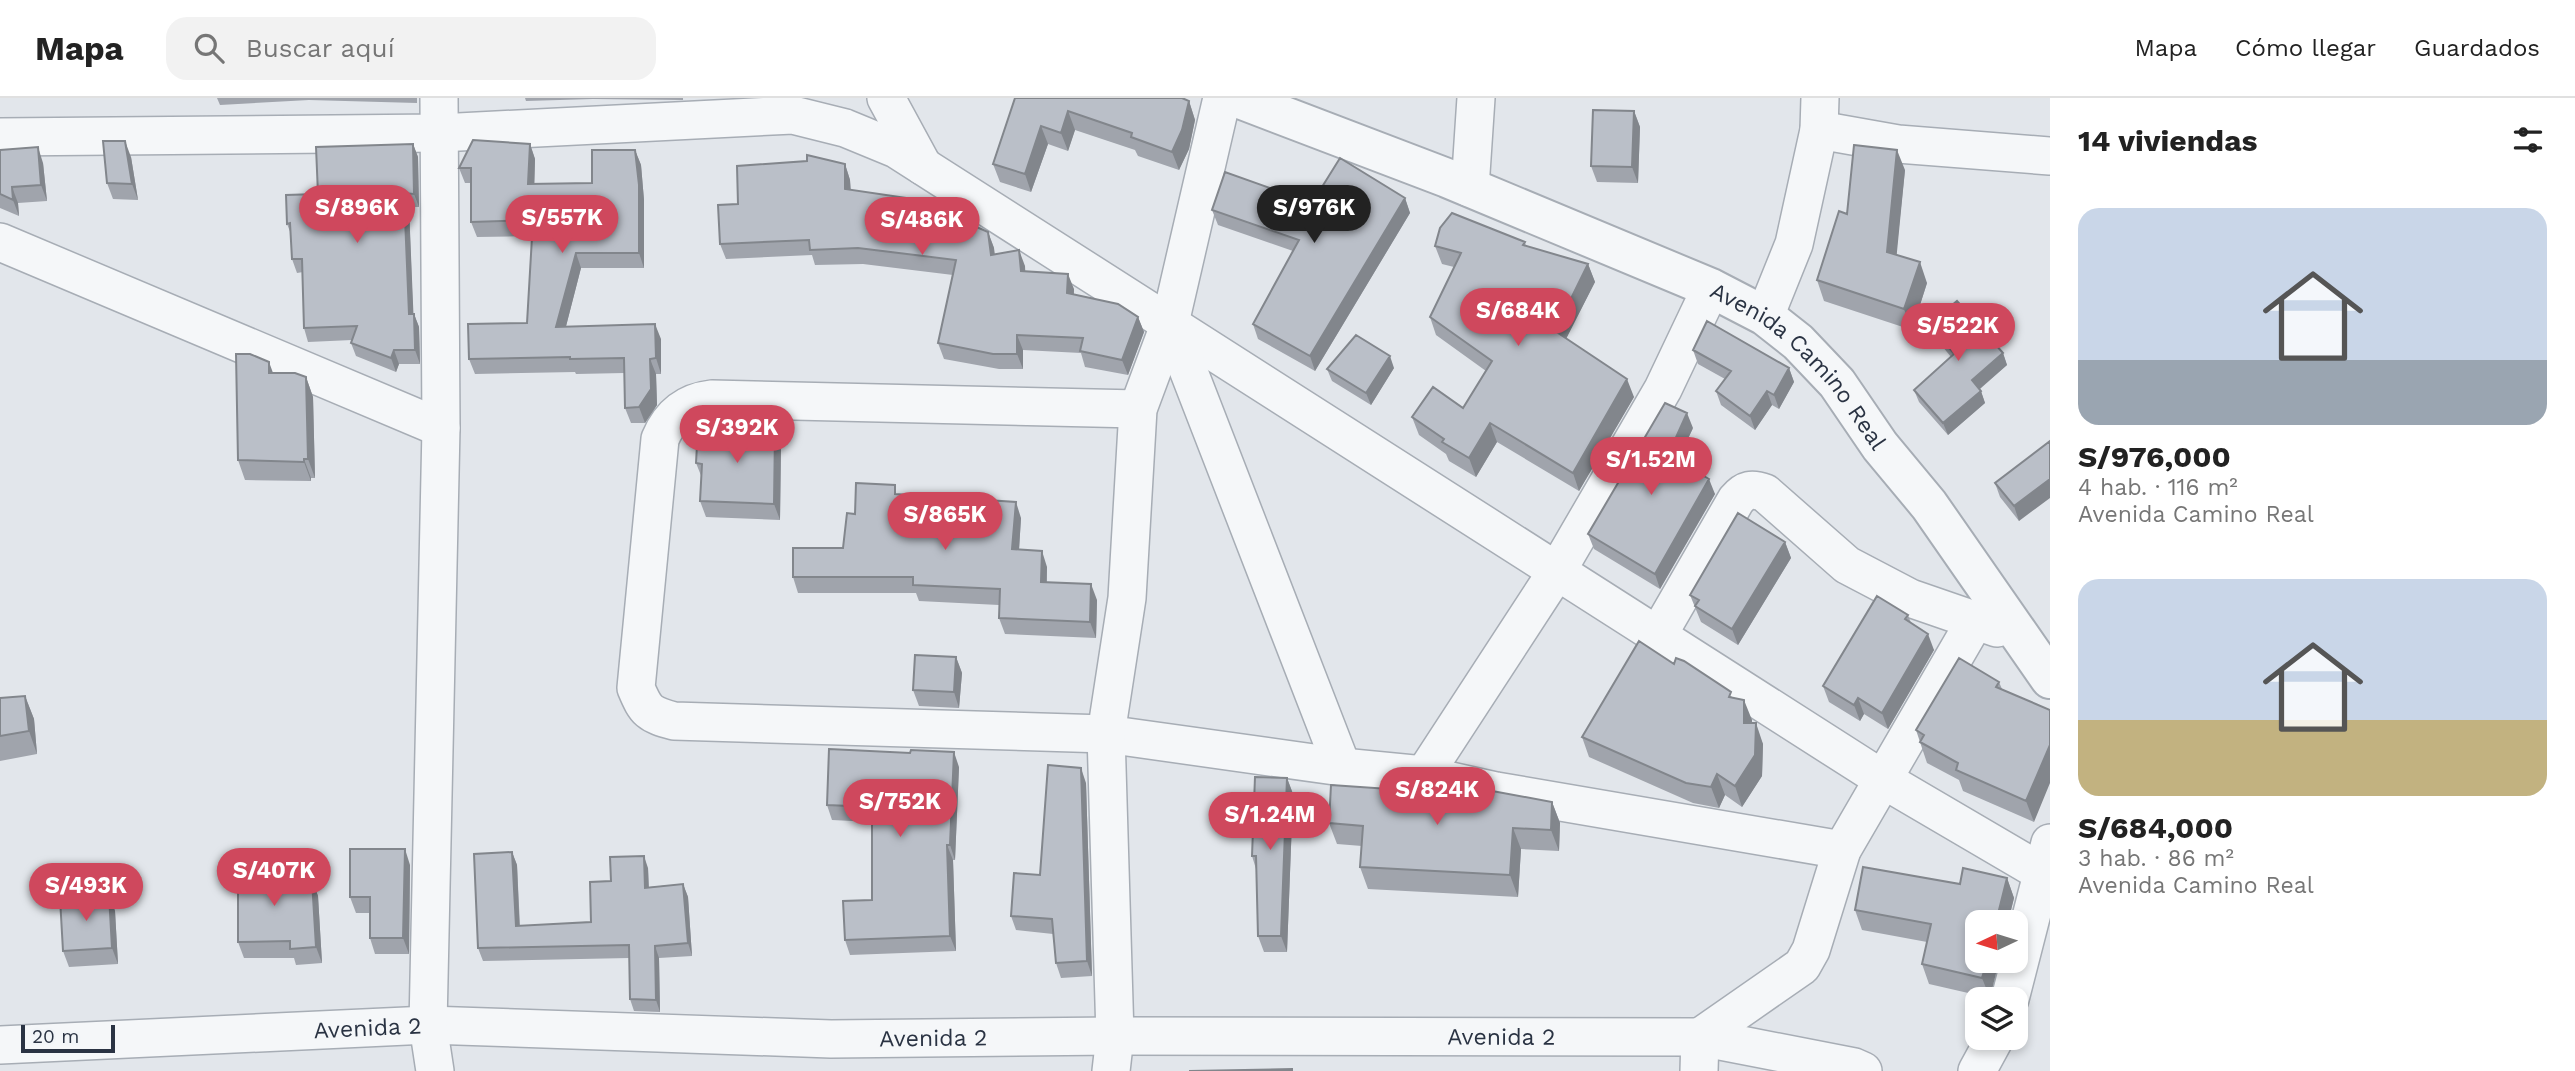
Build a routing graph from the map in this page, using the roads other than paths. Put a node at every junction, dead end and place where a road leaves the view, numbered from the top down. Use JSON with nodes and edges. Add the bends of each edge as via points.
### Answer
{"nodes":[{"id":1,"x":886,"y":98,"type":"edge"},
{"id":2,"x":1222,"y":98,"type":"edge"},
{"id":3,"x":1237,"y":98,"type":"edge"},
{"id":4,"x":1476,"y":98,"type":"edge"},
{"id":5,"x":1819,"y":114,"type":"edge"},
{"id":6,"x":439,"y":115,"type":"edge"},
{"id":7,"x":0,"y":136,"type":"edge"},
{"id":8,"x":2050,"y":156,"type":"edge"},
{"id":9,"x":923,"y":167,"type":"junction"},
{"id":10,"x":1458,"y":183,"type":"junction"},
{"id":11,"x":0,"y":243,"type":"edge"},
{"id":12,"x":1711,"y":288,"type":"junction"},
{"id":13,"x":1765,"y":316,"type":"junction"},
{"id":14,"x":1170,"y":323,"type":"junction"},
{"id":15,"x":1138,"y":409,"type":"junction"},
{"id":16,"x":441,"y":428,"type":"junction"},
{"id":17,"x":1557,"y":571,"type":"junction"},
{"id":18,"x":1975,"y":621,"type":"junction"},
{"id":19,"x":1658,"y":635,"type":"junction"},
{"id":20,"x":2021,"y":637,"type":"junction"},
{"id":21,"x":2050,"y":679,"type":"edge"},
{"id":22,"x":1106,"y":734,"type":"junction"},
{"id":23,"x":1342,"y":767,"type":"junction"},
{"id":24,"x":1424,"y":775,"type":"junction"},
{"id":25,"x":1884,"y":780,"type":"junction"},
{"id":26,"x":1842,"y":850,"type":"junction"},
{"id":27,"x":2046,"y":857,"type":"edge"},
{"id":28,"x":2013,"y":987,"type":"edge"},
{"id":29,"x":428,"y":1025,"type":"junction"},
{"id":30,"x":0,"y":1045,"type":"edge"},
{"id":31,"x":1988,"y":1050,"type":"edge"},
{"id":32,"x":1113,"y":1054,"type":"edge"},
{"id":33,"x":1699,"y":1054,"type":"edge"},
{"id":34,"x":834,"y":1055,"type":"edge"},
{"id":35,"x":435,"y":1071,"type":"edge"},
{"id":36,"x":1863,"y":1071,"type":"edge"},
{"id":37,"x":1977,"y":1071,"type":"edge"}],
"edges":[{"from":1,"to":9,"type":"street"},
{"from":2,"to":14,"type":"street"},
{"from":3,"to":10,"type":"street","name":"Avenida Camino Real"},
{"from":4,"to":10,"type":"street"},
{"from":5,"to":8,"type":"street","via":[[1898,144]]},
{"from":5,"to":13,"type":"street","via":[[1794,244]]},
{"from":6,"to":7,"type":"street"},
{"from":6,"to":9,"type":"street","via":[[793,115],[845,128],[896,149]]},
{"from":6,"to":16,"type":"street"},
{"from":9,"to":14,"type":"street"},
{"from":10,"to":12,"type":"street","name":"Avenida Camino Real"},
{"from":11,"to":16,"type":"street"},
{"from":12,"to":13,"type":"street","name":"Avenida Camino Real"},
{"from":12,"to":17,"type":"street","via":[[1663,390]]},
{"from":13,"to":20,"type":"street","name":"Avenida Camino Real","via":[[1837,383]]},
{"from":14,"to":15,"type":"street"},
{"from":14,"to":17,"type":"street"},
{"from":14,"to":23,"type":"street"},
{"from":15,"to":22,"type":"street","via":[[1128,598]]},
{"from":15,"to":22,"type":"street","via":[[712,400],[691,404],[672,417],[660,439],[636,688],[652,714],[674,721]]},
{"from":16,"to":29,"type":"street"},
{"from":17,"to":19,"type":"street"},
{"from":17,"to":24,"type":"street"},
{"from":18,"to":19,"type":"street","via":[[1910,598],[1847,565],[1765,493],[1749,489],[1736,500]]},
{"from":18,"to":20,"type":"street"},
{"from":18,"to":25,"type":"street"},
{"from":19,"to":25,"type":"street"},
{"from":20,"to":21,"type":"street","name":"Avenida Camino Real"},
{"from":22,"to":23,"type":"street"},
{"from":22,"to":32,"type":"street"},
{"from":23,"to":24,"type":"street"},
{"from":24,"to":26,"type":"street","via":[[1496,792]]},
{"from":25,"to":26,"type":"street"},
{"from":25,"to":27,"type":"street"},
{"from":26,"to":33,"type":"street","via":[[1802,966]]},
{"from":27,"to":28,"type":"street"},
{"from":29,"to":30,"type":"street","name":"Avenida 2"},
{"from":29,"to":34,"type":"street","name":"Avenida 2"},
{"from":29,"to":35,"type":"street"},
{"from":31,"to":37,"type":"street"},
{"from":32,"to":33,"type":"street","name":"Avenida 2"},
{"from":32,"to":34,"type":"street","name":"Avenida 2"},
{"from":33,"to":36,"type":"street","name":"Avenida 2"}]}
